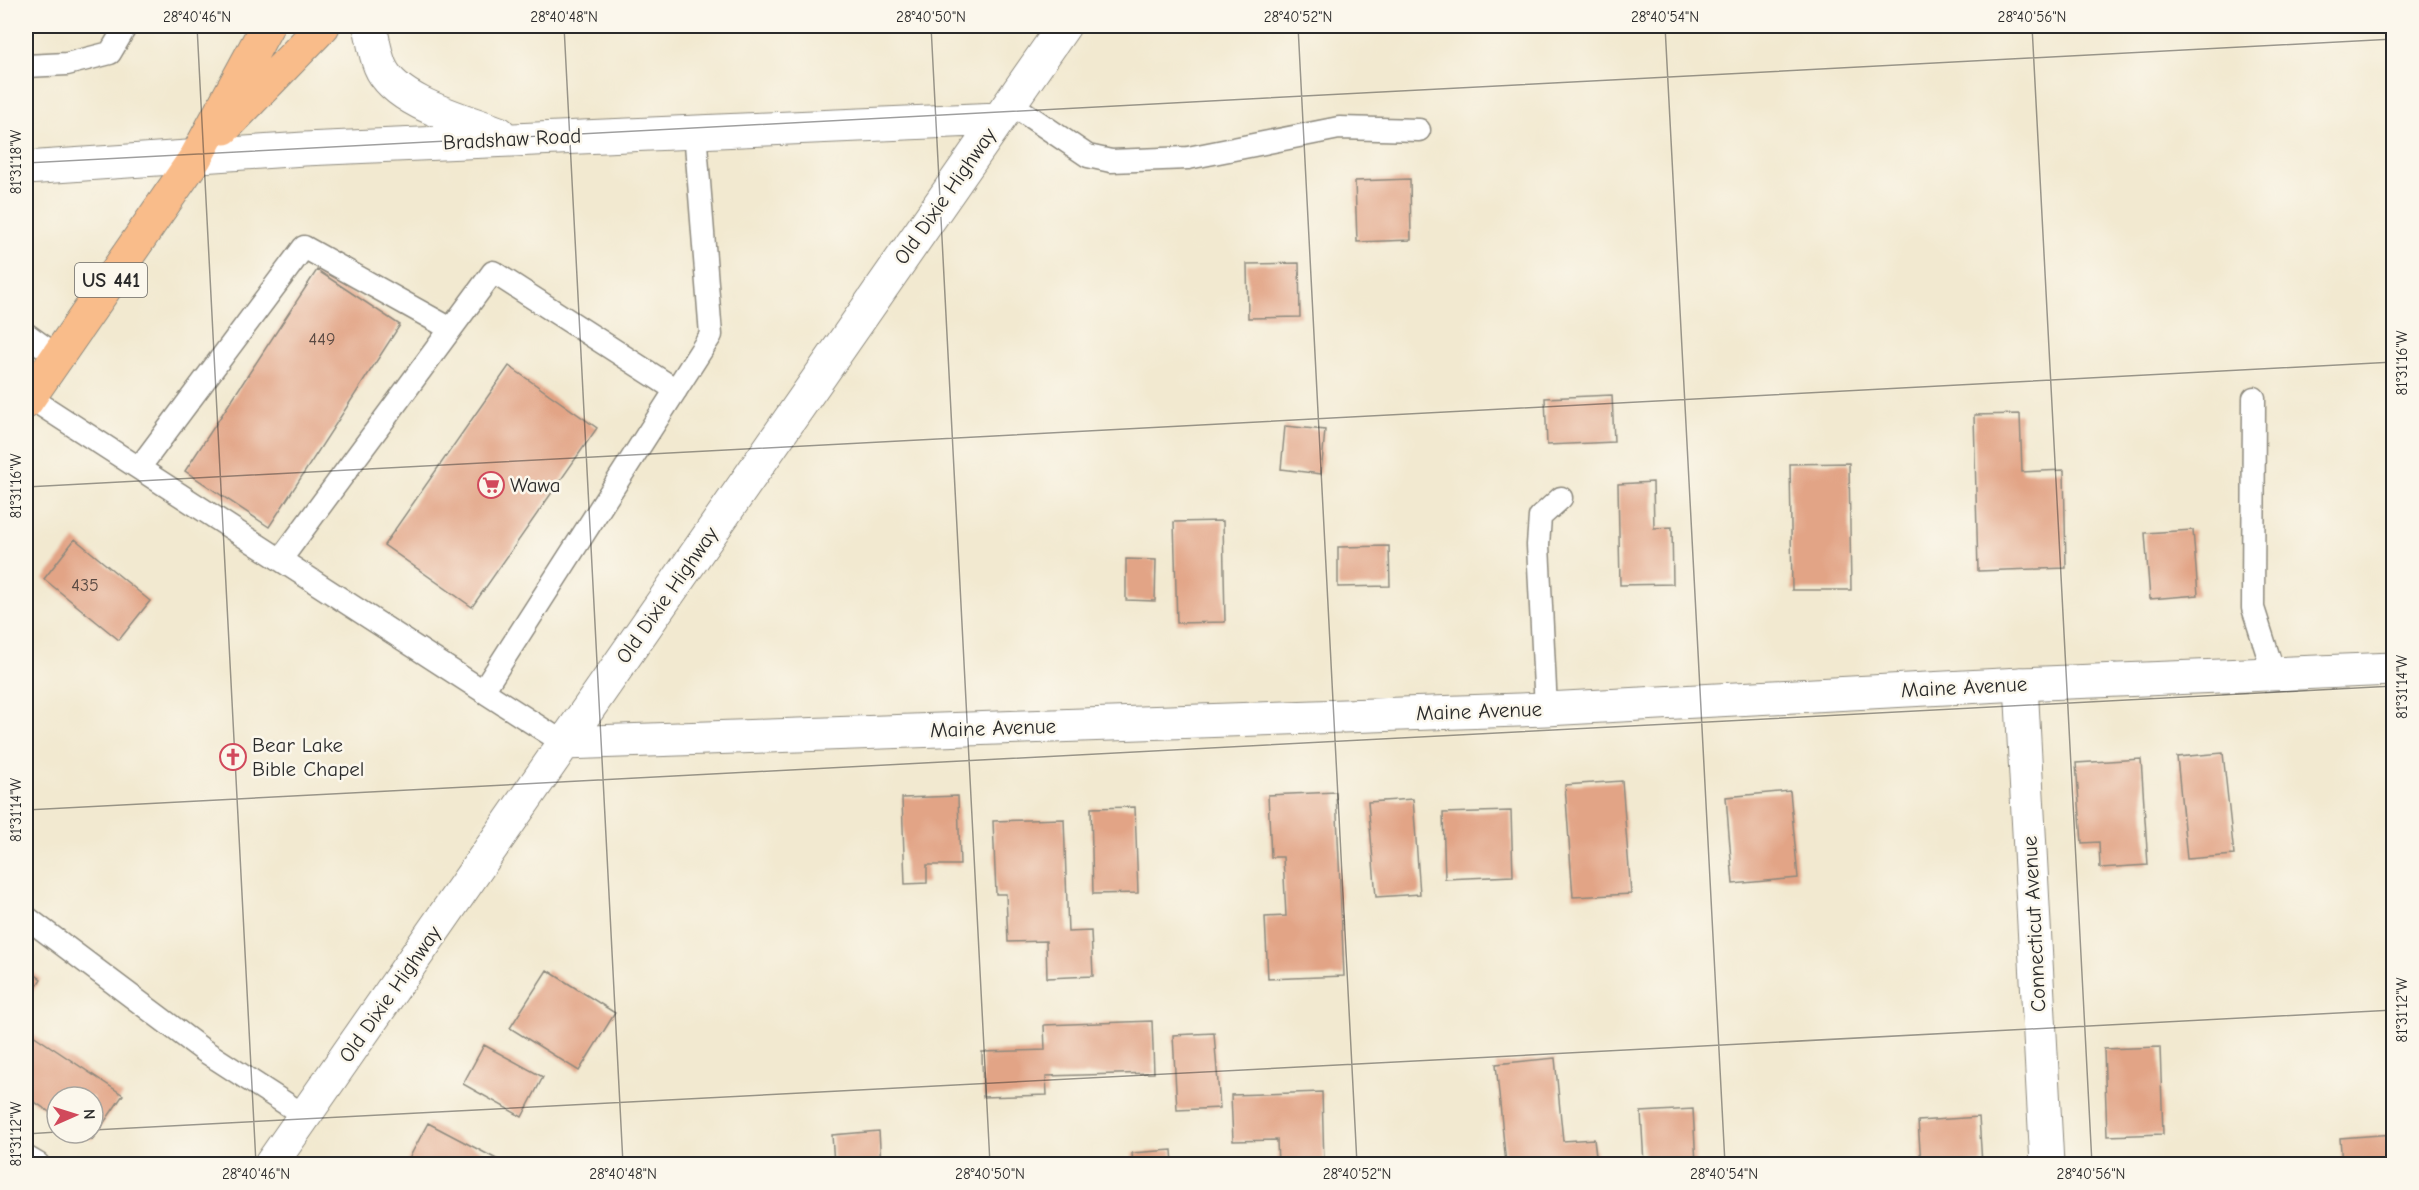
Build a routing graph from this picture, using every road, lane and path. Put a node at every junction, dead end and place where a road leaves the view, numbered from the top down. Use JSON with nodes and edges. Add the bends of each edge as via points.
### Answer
{"nodes":[{"id":1,"x":126,"y":26,"type":"edge"},
{"id":2,"x":267,"y":26,"type":"edge"},
{"id":3,"x":323,"y":26,"type":"edge"},
{"id":4,"x":370,"y":26,"type":"edge"},
{"id":5,"x":1064,"y":26,"type":"edge"},
{"id":6,"x":26,"y":66,"type":"edge"},
{"id":7,"x":1004,"y":111,"type":"junction"},
{"id":8,"x":1419,"y":130,"type":"dead end"},
{"id":9,"x":695,"y":131,"type":"junction"},
{"id":10,"x":512,"y":138,"type":"junction"},
{"id":11,"x":196,"y":157,"type":"junction"},
{"id":12,"x":26,"y":168,"type":"edge"},
{"id":13,"x":451,"y":328,"type":"junction"},
{"id":14,"x":26,"y":334,"type":"edge"},
{"id":15,"x":58,"y":357,"type":"junction"},
{"id":16,"x":676,"y":390,"type":"junction"},
{"id":17,"x":2254,"y":398,"type":"dead end"},
{"id":18,"x":27,"y":400,"type":"edge"},
{"id":19,"x":139,"y":468,"type":"junction"},
{"id":20,"x":1561,"y":498,"type":"dead end"},
{"id":21,"x":281,"y":560,"type":"junction"},
{"id":22,"x":2394,"y":669,"type":"edge"},
{"id":23,"x":2274,"y":674,"type":"junction"},
{"id":24,"x":2021,"y":684,"type":"junction"},
{"id":25,"x":483,"y":690,"type":"junction"},
{"id":26,"x":1546,"y":709,"type":"junction"},
{"id":27,"x":564,"y":743,"type":"junction"},
{"id":28,"x":26,"y":917,"type":"edge"},
{"id":29,"x":305,"y":1116,"type":"junction"},
{"id":30,"x":26,"y":1157,"type":"edge"},
{"id":31,"x":38,"y":1164,"type":"edge"},
{"id":32,"x":271,"y":1164,"type":"edge"},
{"id":33,"x":2047,"y":1164,"type":"edge"}],
"edges":[{"from":1,"to":6,"type":"lane","via":[[110,53],[67,64]]},
{"from":2,"to":11,"type":"main road","number":"US 441"},
{"from":3,"to":11,"type":"main road","number":"US 441"},
{"from":4,"to":10,"type":"street","via":[[380,68],[398,90],[422,104]]},
{"from":5,"to":7,"type":"street","name":"Old Dixie Highway"},
{"from":7,"to":8,"type":"lane","via":[[1088,156],[1111,161],[1188,158],[1339,128]]},
{"from":7,"to":9,"type":"street","name":"Bradshaw Road"},
{"from":7,"to":27,"type":"street","name":"Old Dixie Highway"},
{"from":9,"to":10,"type":"street","name":"Bradshaw Road"},
{"from":9,"to":16,"type":"lane","via":[[711,335]]},
{"from":10,"to":11,"type":"street","name":"Bradshaw Road"},
{"from":11,"to":12,"type":"street","name":"Bradshaw Road"},
{"from":11,"to":15,"type":"main road","number":"US 441"},
{"from":13,"to":16,"type":"lane","via":[[493,272]]},
{"from":13,"to":19,"type":"lane","via":[[304,247]]},
{"from":13,"to":21,"type":"lane"},
{"from":14,"to":15,"type":"lane"},
{"from":15,"to":18,"type":"main road","number":"US 441"},
{"from":16,"to":25,"type":"lane"},
{"from":17,"to":23,"type":"lane","via":[[2253,608]]},
{"from":18,"to":19,"type":"lane"},
{"from":19,"to":21,"type":"lane"},
{"from":20,"to":26,"type":"lane","via":[[1540,517],[1538,545]]},
{"from":21,"to":25,"type":"lane"},
{"from":22,"to":23,"type":"street","name":"Maine Avenue"},
{"from":23,"to":24,"type":"street","name":"Maine Avenue"},
{"from":24,"to":26,"type":"street","name":"Maine Avenue"},
{"from":24,"to":33,"type":"street","name":"Connecticut Avenue"},
{"from":25,"to":27,"type":"lane"},
{"from":26,"to":27,"type":"street","name":"Maine Avenue"},
{"from":27,"to":29,"type":"street","name":"Old Dixie Highway"},
{"from":28,"to":29,"type":"lane","via":[[203,1050]]},
{"from":29,"to":32,"type":"street","name":"Old Dixie Highway"},
{"from":30,"to":31,"type":"lane"}]}
